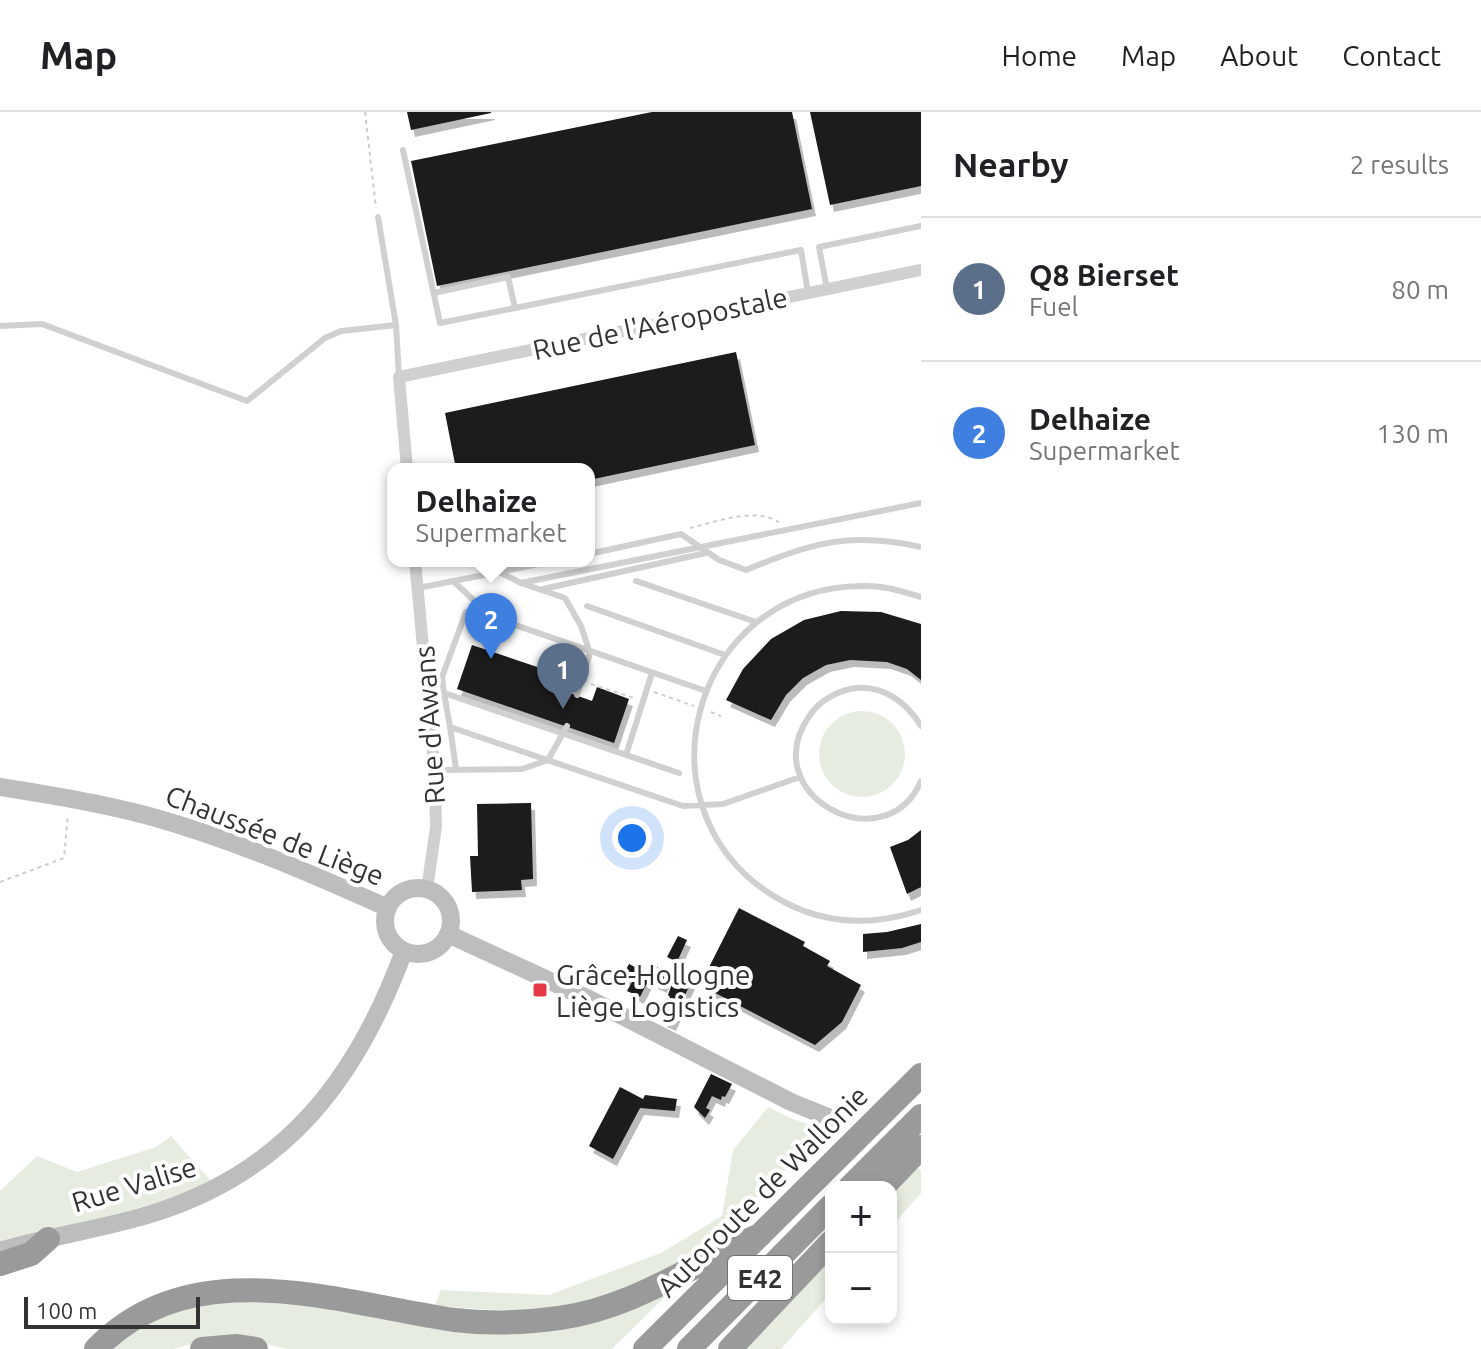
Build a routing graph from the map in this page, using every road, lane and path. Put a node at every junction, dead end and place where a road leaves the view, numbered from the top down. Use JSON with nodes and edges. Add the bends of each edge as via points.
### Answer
{"nodes":[{"id":1,"x":365,"y":112,"type":"edge"},
{"id":2,"x":403,"y":150,"type":"dead end"},
{"id":3,"x":378,"y":217,"type":"joint"},
{"id":4,"x":921,"y":226,"type":"edge"},
{"id":5,"x":921,"y":270,"type":"edge"},
{"id":6,"x":827,"y":289,"type":"junction"},
{"id":7,"x":434,"y":293,"type":"junction"},
{"id":8,"x":808,"y":293,"type":"junction"},
{"id":9,"x":515,"y":308,"type":"junction"},
{"id":10,"x":396,"y":325,"type":"junction"},
{"id":11,"x":0,"y":326,"type":"edge"},
{"id":12,"x":399,"y":377,"type":"junction"},
{"id":13,"x":406,"y":463,"type":"edge"},
{"id":14,"x":921,"y":503,"type":"edge"},
{"id":15,"x":784,"y":526,"type":"dead end"},
{"id":16,"x":681,"y":530,"type":"dead end"},
{"id":17,"x":921,"y":547,"type":"edge"},
{"id":18,"x":697,"y":548,"type":"junction"},
{"id":19,"x":595,"y":553,"type":"edge"},
{"id":20,"x":706,"y":553,"type":"junction"},
{"id":21,"x":416,"y":567,"type":"edge"},
{"id":22,"x":524,"y":567,"type":"edge"},
{"id":23,"x":499,"y":572,"type":"junction"},
{"id":24,"x":453,"y":581,"type":"junction"},
{"id":25,"x":636,"y":581,"type":"dead end"},
{"id":26,"x":521,"y":583,"type":"junction"},
{"id":27,"x":418,"y":588,"type":"junction"},
{"id":28,"x":539,"y":589,"type":"junction"},
{"id":29,"x":921,"y":597,"type":"edge"},
{"id":30,"x":587,"y":606,"type":"dead end"},
{"id":31,"x":466,"y":612,"type":"dead end"},
{"id":32,"x":756,"y":622,"type":"junction"},
{"id":33,"x":590,"y":653,"type":"junction"},
{"id":34,"x":725,"y":655,"type":"junction"},
{"id":35,"x":652,"y":673,"type":"junction"},
{"id":36,"x":706,"y":691,"type":"junction"},
{"id":37,"x":444,"y":693,"type":"junction"},
{"id":38,"x":577,"y":695,"type":"dead end"},
{"id":39,"x":921,"y":726,"type":"edge"},
{"id":40,"x":450,"y":727,"type":"junction"},
{"id":41,"x":565,"y":730,"type":"junction"},
{"id":42,"x":626,"y":755,"type":"junction"},
{"id":43,"x":548,"y":760,"type":"junction"},
{"id":44,"x":456,"y":769,"type":"junction"},
{"id":45,"x":434,"y":770,"type":"junction"},
{"id":46,"x":679,"y":773,"type":"dead end"},
{"id":47,"x":800,"y":777,"type":"junction"},
{"id":48,"x":921,"y":781,"type":"edge"},
{"id":49,"x":0,"y":787,"type":"edge"},
{"id":50,"x":70,"y":798,"type":"junction"},
{"id":51,"x":701,"y":805,"type":"junction"},
{"id":52,"x":0,"y":882,"type":"edge"},
{"id":53,"x":427,"y":889,"type":"junction"},
{"id":54,"x":388,"y":908,"type":"junction"},
{"id":55,"x":921,"y":910,"type":"edge"},
{"id":56,"x":448,"y":934,"type":"junction"},
{"id":57,"x":404,"y":951,"type":"junction"},
{"id":58,"x":921,"y":1075,"type":"edge"},
{"id":59,"x":921,"y":1116,"type":"edge"},
{"id":60,"x":838,"y":1121,"type":"dead end"},
{"id":61,"x":921,"y":1147,"type":"edge"},
{"id":62,"x":856,"y":1181,"type":"edge"},
{"id":63,"x":889,"y":1181,"type":"edge"},
{"id":64,"x":825,"y":1212,"type":"edge"},
{"id":65,"x":760,"y":1235,"type":"junction"},
{"id":66,"x":48,"y":1239,"type":"junction"},
{"id":67,"x":825,"y":1248,"type":"edge"},
{"id":68,"x":0,"y":1251,"type":"edge"},
{"id":69,"x":0,"y":1264,"type":"edge"},
{"id":70,"x":699,"y":1295,"type":"junction"},
{"id":71,"x":96,"y":1349,"type":"edge"},
{"id":72,"x":202,"y":1349,"type":"edge"},
{"id":73,"x":256,"y":1349,"type":"edge"},
{"id":74,"x":626,"y":1349,"type":"edge"},
{"id":75,"x":645,"y":1349,"type":"edge"},
{"id":76,"x":689,"y":1349,"type":"edge"},
{"id":77,"x":730,"y":1349,"type":"edge"}],
"edges":[{"from":1,"to":3,"type":"path"},
{"from":2,"to":7,"type":"lane"},
{"from":3,"to":10,"type":"lane"},
{"from":4,"to":6,"type":"lane","via":[[819,247]]},
{"from":5,"to":6,"type":"street","name":"Rue de l'Aéropostale"},
{"from":6,"to":8,"type":"street","name":"Rue de l'Aéropostale"},
{"from":7,"to":9,"type":"lane","via":[[440,323]]},
{"from":7,"to":9,"type":"lane","via":[[508,277]]},
{"from":8,"to":9,"type":"lane","via":[[801,250]]},
{"from":8,"to":12,"type":"street","name":"Rue de l'Aéropostale"},
{"from":10,"to":11,"type":"lane","via":[[341,331],[325,338],[247,401],[42,324]]},
{"from":10,"to":12,"type":"lane"},
{"from":12,"to":13,"type":"street"},
{"from":14,"to":18,"type":"lane"},
{"from":15,"to":16,"type":"path","via":[[771,516],[756,514]]},
{"from":17,"to":20,"type":"lane","via":[[886,539],[839,540],[746,570]]},
{"from":18,"to":19,"type":"lane","via":[[681,534]]},
{"from":18,"to":20,"type":"lane"},
{"from":18,"to":26,"type":"lane"},
{"from":20,"to":28,"type":"lane"},
{"from":21,"to":27,"type":"street","name":"Rue d'Awans"},
{"from":22,"to":23,"type":"lane"},
{"from":23,"to":24,"type":"lane"},
{"from":23,"to":26,"type":"lane"},
{"from":24,"to":27,"type":"lane"},
{"from":24,"to":33,"type":"lane","via":[[492,617]]},
{"from":25,"to":32,"type":"lane"},
{"from":26,"to":28,"type":"lane"},
{"from":27,"to":45,"type":"street","name":"Rue d'Awans"},
{"from":28,"to":33,"type":"lane","via":[[565,598]]},
{"from":29,"to":32,"type":"lane","via":[[869,586],[840,588],[788,603]]},
{"from":30,"to":34,"type":"lane"},
{"from":31,"to":37,"type":"lane","via":[[442,677]]},
{"from":32,"to":34,"type":"lane"},
{"from":33,"to":35,"type":"lane"},
{"from":33,"to":38,"type":"lane"},
{"from":34,"to":36,"type":"lane"},
{"from":35,"to":36,"type":"lane"},
{"from":35,"to":42,"type":"lane"},
{"from":36,"to":51,"type":"lane","via":[[693,757]]},
{"from":37,"to":40,"type":"lane"},
{"from":37,"to":41,"type":"lane"},
{"from":39,"to":47,"type":"lane","via":[[896,697],[877,690],[834,694],[802,726],[796,747]]},
{"from":40,"to":43,"type":"lane"},
{"from":40,"to":44,"type":"lane"},
{"from":41,"to":42,"type":"lane"},
{"from":41,"to":43,"type":"lane"},
{"from":42,"to":46,"type":"lane"},
{"from":43,"to":44,"type":"lane","via":[[522,769]]},
{"from":43,"to":51,"type":"lane","via":[[683,806]]},
{"from":44,"to":45,"type":"lane"},
{"from":45,"to":53,"type":"street","name":"Rue d'Awans","via":[[436,827]]},
{"from":47,"to":48,"type":"lane","via":[[823,806],[843,817],[866,819],[904,804]]},
{"from":47,"to":51,"type":"lane","via":[[723,804]]},
{"from":49,"to":50,"type":"main road","name":"Chaussée de Liège"},
{"from":50,"to":52,"type":"path","via":[[64,858]]},
{"from":50,"to":54,"type":"main road","name":"Chaussée de Liège","via":[[212,835]]},
{"from":51,"to":55,"type":"lane","via":[[727,855],[767,893],[792,906],[847,921]]},
{"from":53,"to":54,"type":"main road","via":[[404,892]]},
{"from":53,"to":56,"type":"main road","via":[[445,902]]},
{"from":54,"to":57,"type":"main road","via":[[387,933]]},
{"from":56,"to":57,"type":"main road","via":[[425,954]]},
{"from":56,"to":60,"type":"main road"},
{"from":57,"to":66,"type":"main road","name":"Rue Valise","via":[[347,1071],[289,1137],[244,1173],[202,1195]]},
{"from":58,"to":65,"type":"highway","name":"Autoroute de Wallonie","number":"E42"},
{"from":59,"to":62,"type":"highway"},
{"from":61,"to":63,"type":"highway"},
{"from":64,"to":76,"type":"highway","number":"E42"},
{"from":65,"to":70,"type":"highway","name":"Autoroute de Wallonie","number":"E42"},
{"from":65,"to":71,"type":"highway","via":[[638,1296],[560,1318],[513,1323],[458,1320],[296,1292],[234,1289],[165,1304],[133,1319]]},
{"from":66,"to":68,"type":"main road","name":"Rue Valise"},
{"from":66,"to":69,"type":"highway","via":[[31,1254]]},
{"from":67,"to":77,"type":"highway"},
{"from":70,"to":74,"type":"highway","via":[[675,1303]]},
{"from":70,"to":75,"type":"highway","name":"Autoroute de Wallonie","number":"E42"},
{"from":72,"to":73,"type":"highway"}]}
